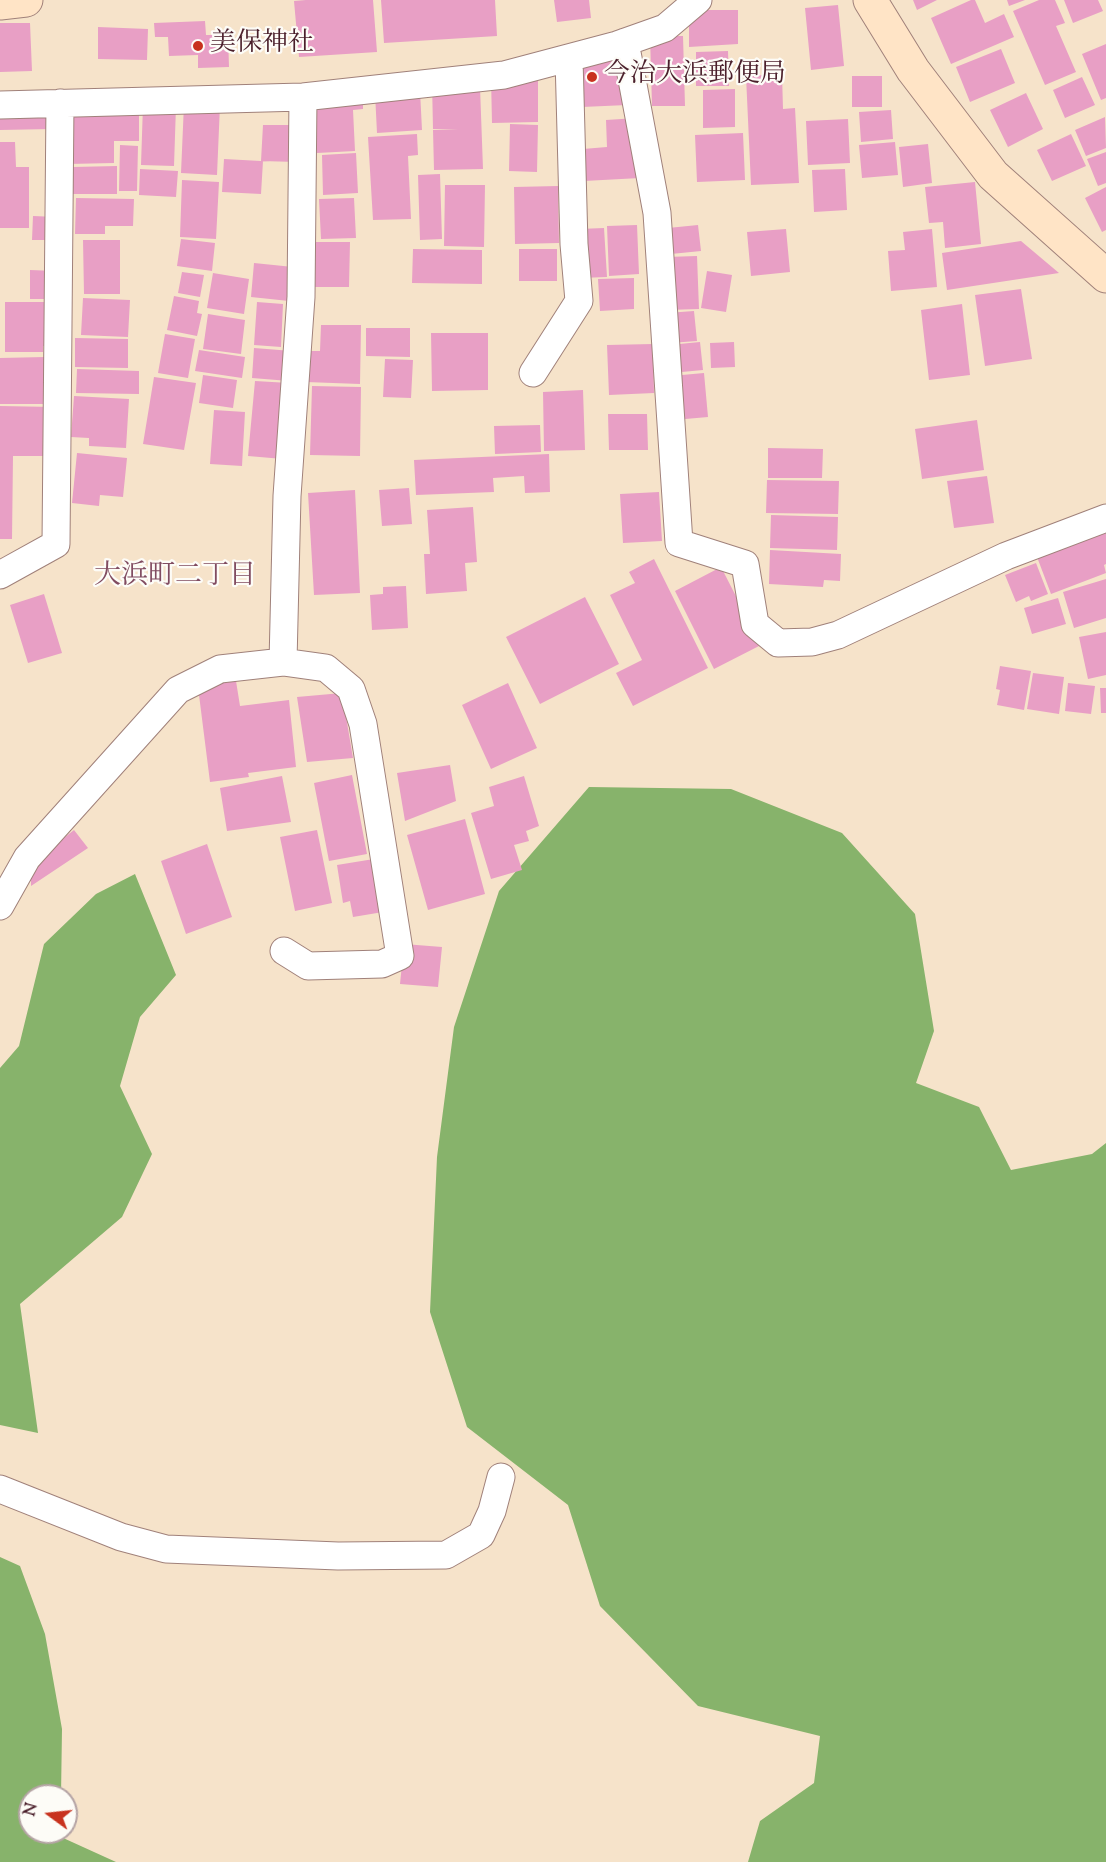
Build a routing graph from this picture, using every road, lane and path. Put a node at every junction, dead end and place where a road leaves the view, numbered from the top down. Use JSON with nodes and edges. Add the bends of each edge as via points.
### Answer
{"nodes":[{"id":1,"x":26,"y":0,"type":"edge"},
{"id":2,"x":698,"y":0,"type":"edge"},
{"id":3,"x":870,"y":0,"type":"edge"},
{"id":4,"x":0,"y":3,"type":"edge"},
{"id":5,"x":625,"y":42,"type":"junction"},
{"id":6,"x":569,"y":58,"type":"junction"},
{"id":7,"x":303,"y":97,"type":"junction"},
{"id":8,"x":60,"y":103,"type":"junction"},
{"id":9,"x":0,"y":105,"type":"edge"},
{"id":10,"x":1106,"y":276,"type":"edge"},
{"id":11,"x":533,"y":373,"type":"dead end"},
{"id":12,"x":1106,"y":518,"type":"edge"},
{"id":13,"x":0,"y":575,"type":"edge"},
{"id":14,"x":283,"y":662,"type":"junction"},
{"id":15,"x":3,"y":894,"type":"edge"},
{"id":16,"x":284,"y":951,"type":"dead end"},
{"id":17,"x":501,"y":1477,"type":"dead end"},
{"id":18,"x":0,"y":1489,"type":"edge"}],
"edges":[{"from":1,"to":4,"type":"street"},
{"from":2,"to":5,"type":"street","via":[[665,28]]},
{"from":3,"to":10,"type":"street","via":[[913,70],[993,175]]},
{"from":5,"to":6,"type":"street"},
{"from":5,"to":12,"type":"street","via":[[657,213],[679,543],[745,564],[755,624],[778,643],[812,642],[838,635],[1006,556]]},
{"from":6,"to":7,"type":"street","via":[[504,75]]},
{"from":6,"to":11,"type":"street","via":[[579,301]]},
{"from":7,"to":8,"type":"street"},
{"from":7,"to":14,"type":"street","via":[[301,297],[287,496]]},
{"from":8,"to":9,"type":"street"},
{"from":8,"to":13,"type":"street","via":[[56,544]]},
{"from":14,"to":15,"type":"street","via":[[220,669],[178,690],[27,858]]},
{"from":14,"to":16,"type":"street","via":[[326,668],[351,689],[363,724],[400,956],[382,964],[308,966]]},
{"from":17,"to":18,"type":"street","via":[[481,1535],[446,1555],[338,1556],[166,1549],[122,1537]]}]}
